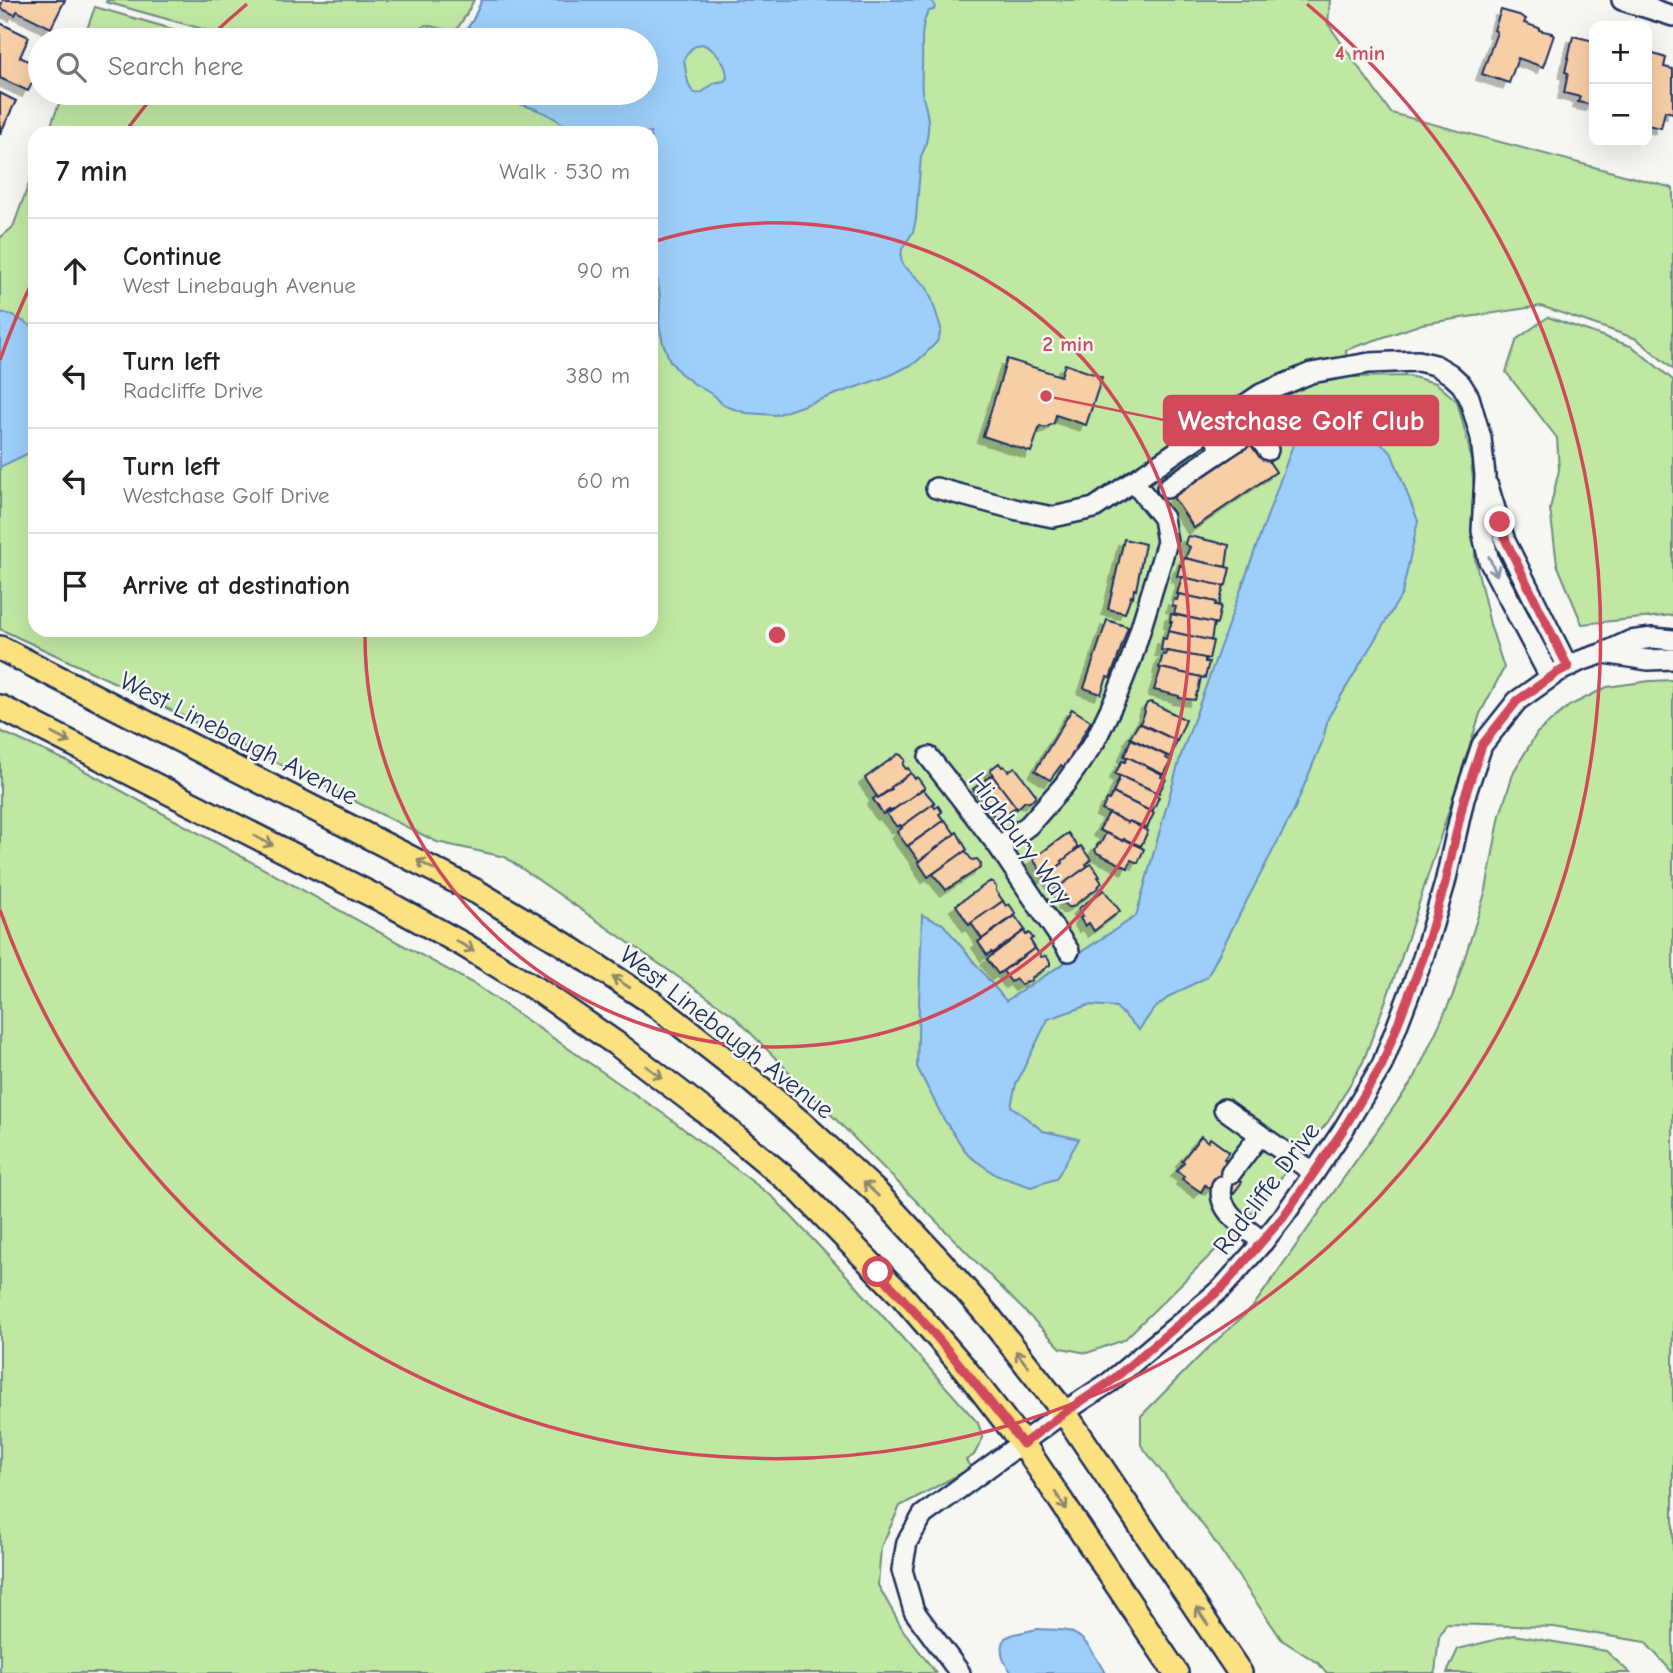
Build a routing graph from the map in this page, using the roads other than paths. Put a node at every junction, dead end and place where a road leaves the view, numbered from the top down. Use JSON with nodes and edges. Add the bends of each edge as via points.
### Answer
{"nodes":[{"id":1,"x":1622,"y":0,"type":"edge"},
{"id":2,"x":1668,"y":10,"type":"edge"},
{"id":3,"x":1209,"y":429,"type":"junction"},
{"id":4,"x":1223,"y":450,"type":"junction"},
{"id":5,"x":1268,"y":450,"type":"dead end"},
{"id":6,"x":1485,"y":475,"type":"junction"},
{"id":7,"x":1133,"y":481,"type":"junction"},
{"id":8,"x":936,"y":488,"type":"dead end"},
{"id":9,"x":1167,"y":488,"type":"dead end"},
{"id":10,"x":1673,"y":640,"type":"edge"},
{"id":11,"x":0,"y":648,"type":"edge"},
{"id":12,"x":1604,"y":653,"type":"junction"},
{"id":13,"x":1673,"y":659,"type":"edge"},
{"id":14,"x":1568,"y":667,"type":"junction"},
{"id":15,"x":1550,"y":677,"type":"junction"},
{"id":16,"x":0,"y":707,"type":"edge"},
{"id":17,"x":929,"y":757,"type":"dead end"},
{"id":18,"x":999,"y":847,"type":"junction"},
{"id":19,"x":1069,"y":951,"type":"dead end"},
{"id":20,"x":1224,"y":1109,"type":"dead end"},
{"id":21,"x":1260,"y":1135,"type":"junction"},
{"id":22,"x":1314,"y":1173,"type":"junction"},
{"id":23,"x":1263,"y":1242,"type":"junction"},
{"id":24,"x":1065,"y":1412,"type":"junction"},
{"id":25,"x":1023,"y":1444,"type":"junction"},
{"id":26,"x":960,"y":1673,"type":"edge"},
{"id":27,"x":1177,"y":1673,"type":"edge"},
{"id":28,"x":1240,"y":1673,"type":"edge"}],
"edges":[{"from":1,"to":2,"type":"street"},
{"from":3,"to":4,"type":"street"},
{"from":3,"to":6,"type":"street","via":[[1261,394],[1311,373],[1418,361],[1450,374],[1469,397],[1481,438]]},
{"from":3,"to":7,"type":"street"},
{"from":4,"to":5,"type":"street","via":[[1254,429]]},
{"from":4,"to":9,"type":"street"},
{"from":6,"to":14,"type":"street","via":[[1506,541]]},
{"from":6,"to":15,"type":"street","one_way":true,"via":[[1482,531],[1489,561]]},
{"from":7,"to":8,"type":"street","via":[[1094,508],[1053,517]]},
{"from":7,"to":18,"type":"street","via":[[1163,518],[1167,542],[1132,657],[1095,741],[1065,784],[1029,825]]},
{"from":10,"to":12,"type":"street","name":"Radcliffe Drive","via":[[1630,641]]},
{"from":24,"to":11,"type":"main road","name":"West Linebaugh Avenue","one_way":true,"via":[[990,1318],[876,1192],[761,1088],[653,1003],[477,892]]},
{"from":12,"to":13,"type":"street","name":"Radcliffe Drive"},
{"from":12,"to":14,"type":"street","name":"Radcliffe Drive"},
{"from":14,"to":15,"type":"street","name":"Radcliffe Drive"},
{"from":15,"to":22,"type":"street","name":"Radcliffe Drive","via":[[1517,701],[1482,745],[1423,958],[1382,1065]]},
{"from":16,"to":25,"type":"main road","one_way":true,"via":[[464,945],[621,1047],[797,1188],[902,1296]]},
{"from":17,"to":18,"type":"street","name":"Highbury Way"},
{"from":18,"to":19,"type":"street","name":"Highbury Way"},
{"from":20,"to":21,"type":"street"},
{"from":21,"to":22,"type":"street"},
{"from":21,"to":23,"type":"street","via":[[1220,1192],[1232,1216]]},
{"from":22,"to":23,"type":"street","name":"Radcliffe Drive"},
{"from":23,"to":24,"type":"street","name":"Radcliffe Drive","via":[[1222,1288],[1110,1382]]},
{"from":24,"to":25,"type":"street","name":"Radcliffe Drive"},
{"from":28,"to":24,"type":"main road","name":"West Linebaugh Avenue","one_way":true},
{"from":25,"to":26,"type":"street","name":"Radcliffe Drive","via":[[923,1515],[907,1542],[902,1570],[914,1611]]},
{"from":25,"to":27,"type":"main road","one_way":true}]}
